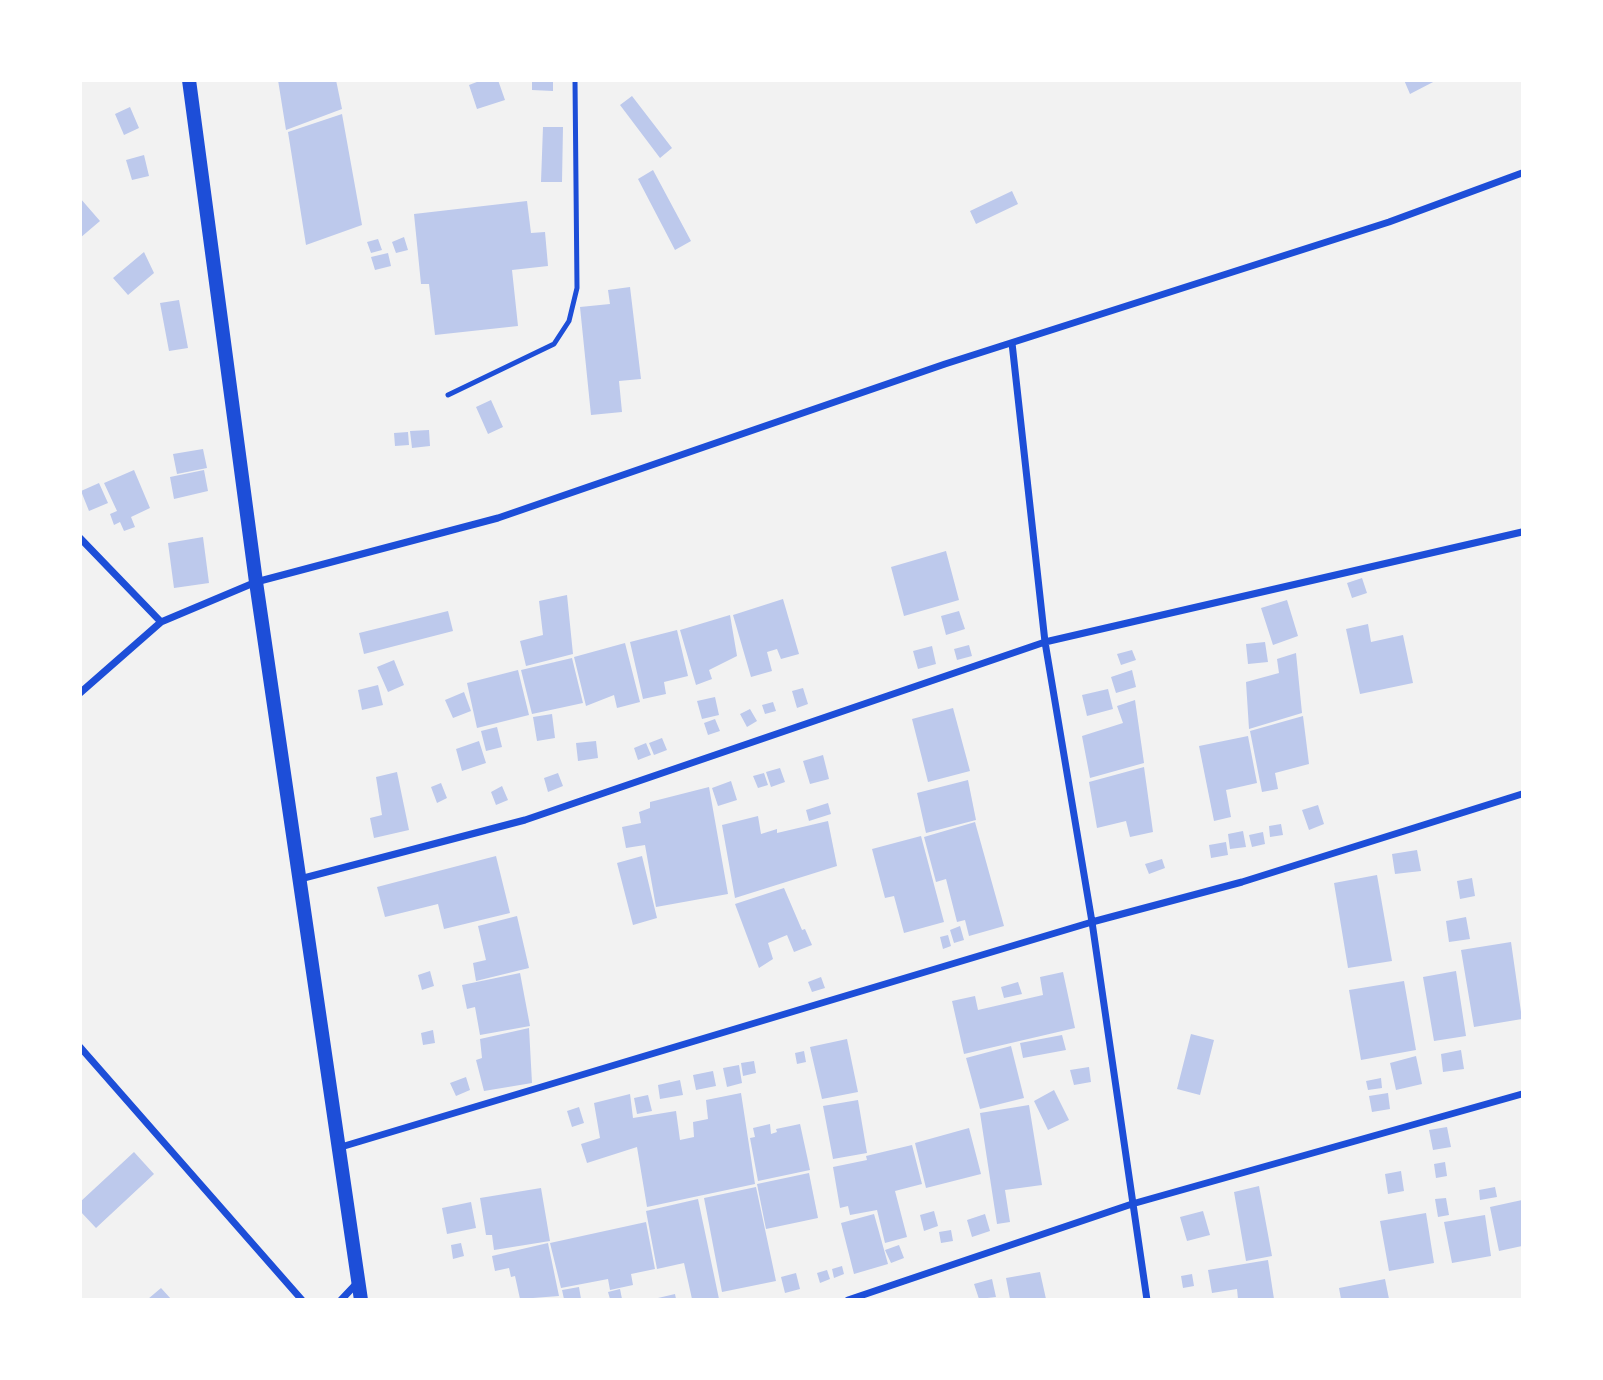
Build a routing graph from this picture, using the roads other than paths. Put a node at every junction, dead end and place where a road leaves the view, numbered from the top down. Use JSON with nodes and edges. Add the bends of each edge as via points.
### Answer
{"nodes":[{"id":1,"x":189,"y":80,"type":"edge"},
{"id":2,"x":575,"y":80,"type":"edge"},
{"id":3,"x":1522,"y":173,"type":"edge"},
{"id":4,"x":1012,"y":343,"type":"junction"},
{"id":5,"x":448,"y":395,"type":"dead end"},
{"id":6,"x":1522,"y":532,"type":"edge"},
{"id":7,"x":80,"y":538,"type":"edge"},
{"id":8,"x":256,"y":582,"type":"junction"},
{"id":9,"x":161,"y":622,"type":"junction"},
{"id":10,"x":1045,"y":642,"type":"junction"},
{"id":11,"x":80,"y":693,"type":"edge"},
{"id":12,"x":1522,"y":794,"type":"edge"},
{"id":13,"x":300,"y":878,"type":"junction"},
{"id":14,"x":1092,"y":922,"type":"junction"},
{"id":15,"x":80,"y":1047,"type":"edge"},
{"id":16,"x":1522,"y":1094,"type":"edge"},
{"id":17,"x":341,"y":1147,"type":"junction"},
{"id":18,"x":1132,"y":1204,"type":"junction"},
{"id":19,"x":358,"y":1282,"type":"junction"},
{"id":20,"x":302,"y":1300,"type":"edge"},
{"id":21,"x":341,"y":1300,"type":"edge"},
{"id":22,"x":361,"y":1300,"type":"edge"},
{"id":23,"x":848,"y":1300,"type":"edge"},
{"id":24,"x":1147,"y":1300,"type":"edge"}],
"edges":[{"from":1,"to":8,"type":"main road"},
{"from":2,"to":5,"type":"lane","via":[[577,288],[569,321],[554,344]]},
{"from":3,"to":4,"type":"street","via":[[1389,222]]},
{"from":4,"to":8,"type":"street","via":[[498,518]]},
{"from":4,"to":10,"type":"street"},
{"from":6,"to":10,"type":"street"},
{"from":7,"to":9,"type":"street"},
{"from":8,"to":9,"type":"street"},
{"from":8,"to":13,"type":"main road"},
{"from":9,"to":11,"type":"street"},
{"from":10,"to":13,"type":"street","via":[[525,820]]},
{"from":10,"to":14,"type":"street"},
{"from":12,"to":14,"type":"street","via":[[1242,882]]},
{"from":13,"to":17,"type":"main road"},
{"from":14,"to":17,"type":"street"},
{"from":14,"to":18,"type":"street"},
{"from":15,"to":20,"type":"street"},
{"from":16,"to":18,"type":"street"},
{"from":17,"to":19,"type":"main road"},
{"from":18,"to":23,"type":"street"},
{"from":18,"to":24,"type":"street"},
{"from":19,"to":21,"type":"street"},
{"from":19,"to":22,"type":"main road"}]}
